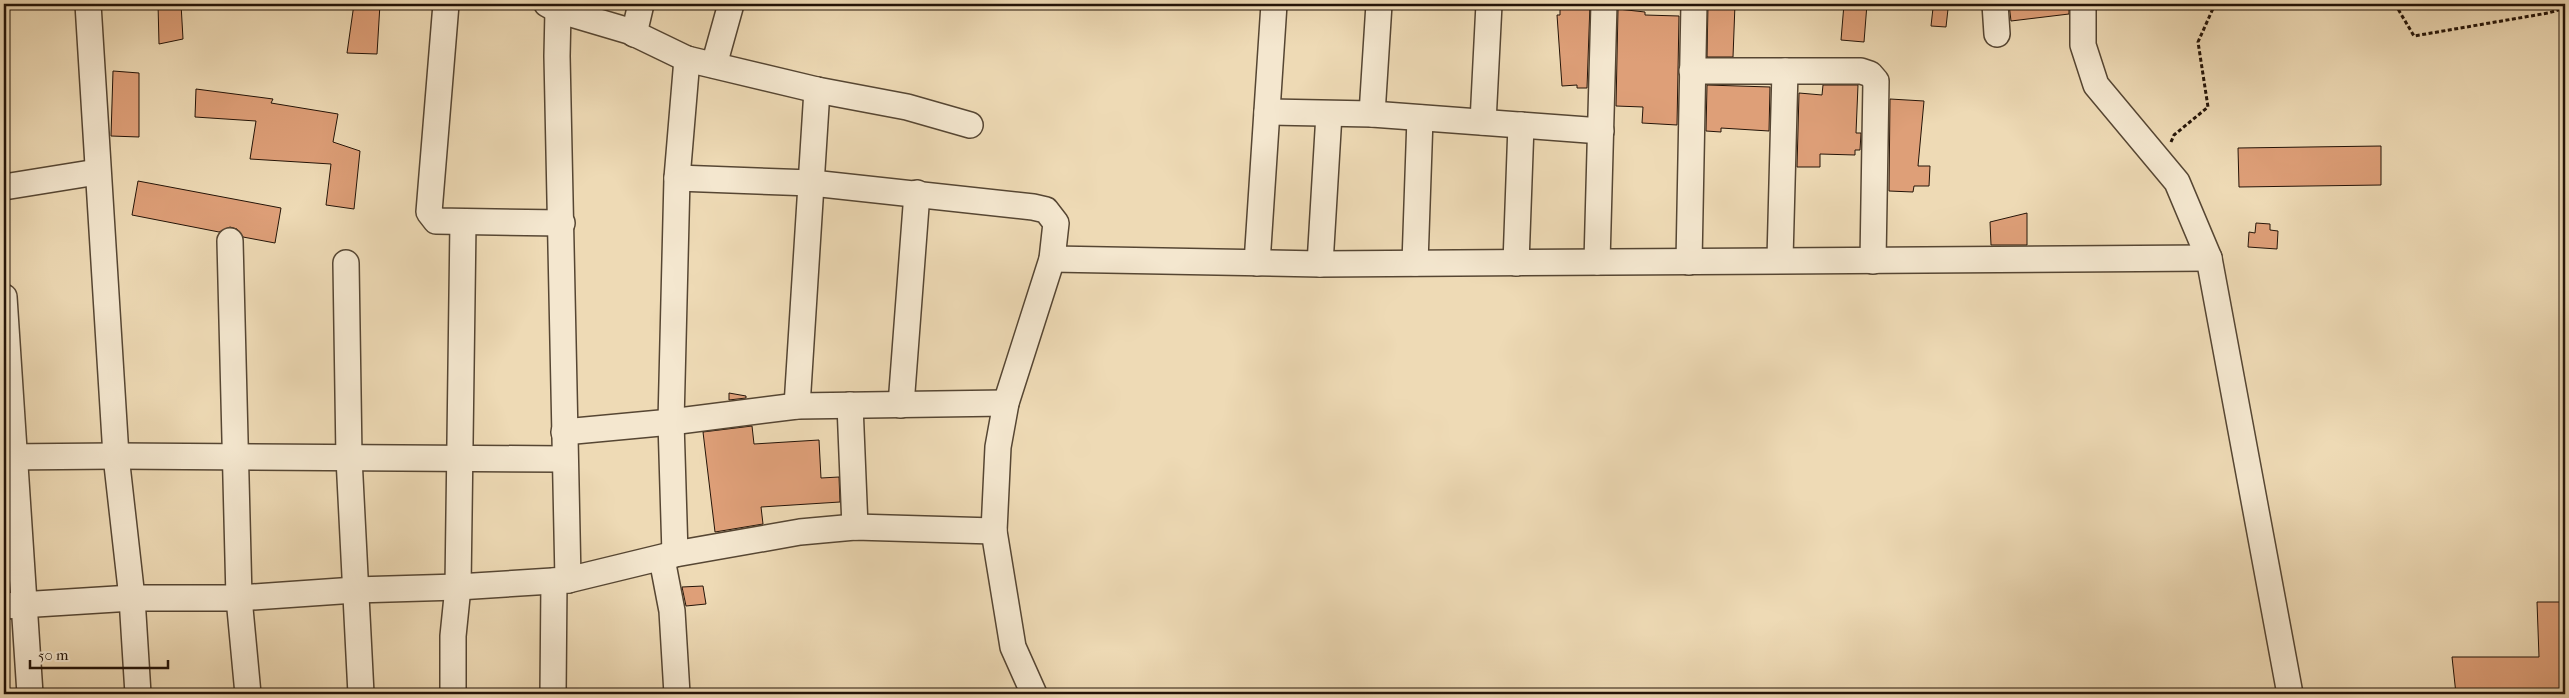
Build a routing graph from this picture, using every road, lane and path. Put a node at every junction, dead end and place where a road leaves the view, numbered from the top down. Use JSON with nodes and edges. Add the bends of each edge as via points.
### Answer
{"nodes":[{"id":1,"x":88,"y":4,"type":"edge"},
{"id":2,"x":446,"y":4,"type":"edge"},
{"id":3,"x":641,"y":4,"type":"edge"},
{"id":4,"x":731,"y":4,"type":"edge"},
{"id":5,"x":1274,"y":4,"type":"edge"},
{"id":6,"x":1379,"y":4,"type":"edge"},
{"id":7,"x":1490,"y":4,"type":"edge"},
{"id":8,"x":1604,"y":4,"type":"edge"},
{"id":9,"x":1694,"y":4,"type":"edge"},
{"id":10,"x":1995,"y":4,"type":"edge"},
{"id":11,"x":2083,"y":4,"type":"edge"},
{"id":12,"x":2216,"y":4,"type":"edge"},
{"id":13,"x":2259,"y":4,"type":"edge"},
{"id":14,"x":2277,"y":4,"type":"edge"},
{"id":15,"x":2395,"y":4,"type":"edge"},
{"id":16,"x":553,"y":7,"type":"edge"},
{"id":17,"x":2565,"y":8,"type":"edge"},
{"id":18,"x":634,"y":34,"type":"junction"},
{"id":19,"x":1997,"y":34,"type":"dead end"},
{"id":20,"x":687,"y":59,"type":"junction"},
{"id":21,"x":714,"y":65,"type":"junction"},
{"id":22,"x":1692,"y":71,"type":"junction"},
{"id":23,"x":1785,"y":71,"type":"junction"},
{"id":24,"x":817,"y":90,"type":"junction"},
{"id":25,"x":1267,"y":112,"type":"junction"},
{"id":26,"x":1329,"y":114,"type":"junction"},
{"id":27,"x":1372,"y":114,"type":"junction"},
{"id":28,"x":1420,"y":118,"type":"junction"},
{"id":29,"x":1484,"y":122,"type":"junction"},
{"id":30,"x":970,"y":125,"type":"dead end"},
{"id":31,"x":1521,"y":125,"type":"junction"},
{"id":32,"x":1601,"y":131,"type":"junction"},
{"id":33,"x":2162,"y":165,"type":"junction"},
{"id":34,"x":97,"y":172,"type":"junction"},
{"id":35,"x":677,"y":178,"type":"junction"},
{"id":36,"x":812,"y":183,"type":"junction"},
{"id":37,"x":4,"y":187,"type":"edge"},
{"id":38,"x":917,"y":193,"type":"junction"},
{"id":39,"x":463,"y":222,"type":"junction"},
{"id":40,"x":562,"y":223,"type":"junction"},
{"id":41,"x":230,"y":241,"type":"dead end"},
{"id":42,"x":2209,"y":258,"type":"junction"},
{"id":43,"x":1052,"y":259,"type":"junction"},
{"id":44,"x":1780,"y":260,"type":"junction"},
{"id":45,"x":1873,"y":260,"type":"junction"},
{"id":46,"x":1516,"y":262,"type":"junction"},
{"id":47,"x":1597,"y":262,"type":"junction"},
{"id":48,"x":1689,"y":262,"type":"junction"},
{"id":49,"x":346,"y":263,"type":"dead end"},
{"id":50,"x":1257,"y":263,"type":"junction"},
{"id":51,"x":1415,"y":263,"type":"junction"},
{"id":52,"x":1320,"y":264,"type":"junction"},
{"id":53,"x":4,"y":297,"type":"edge"},
{"id":54,"x":1006,"y":403,"type":"junction"},
{"id":55,"x":850,"y":405,"type":"junction"},
{"id":56,"x":901,"y":405,"type":"junction"},
{"id":57,"x":797,"y":406,"type":"junction"},
{"id":58,"x":671,"y":422,"type":"junction"},
{"id":59,"x":564,"y":432,"type":"junction"},
{"id":60,"x":116,"y":456,"type":"junction"},
{"id":61,"x":9,"y":457,"type":"edge"},
{"id":62,"x":235,"y":457,"type":"junction"},
{"id":63,"x":459,"y":457,"type":"junction"},
{"id":64,"x":349,"y":458,"type":"junction"},
{"id":65,"x":564,"y":459,"type":"junction"},
{"id":66,"x":855,"y":528,"type":"junction"},
{"id":67,"x":994,"y":531,"type":"junction"},
{"id":68,"x":669,"y":557,"type":"junction"},
{"id":69,"x":561,"y":580,"type":"junction"},
{"id":70,"x":458,"y":587,"type":"junction"},
{"id":71,"x":355,"y":590,"type":"junction"},
{"id":72,"x":132,"y":598,"type":"junction"},
{"id":73,"x":238,"y":598,"type":"junction"},
{"id":74,"x":14,"y":605,"type":"edge"},
{"id":75,"x":30,"y":694,"type":"edge"},
{"id":76,"x":138,"y":694,"type":"edge"},
{"id":77,"x":248,"y":694,"type":"edge"},
{"id":78,"x":361,"y":694,"type":"edge"},
{"id":79,"x":453,"y":694,"type":"edge"},
{"id":80,"x":553,"y":694,"type":"edge"},
{"id":81,"x":677,"y":694,"type":"edge"},
{"id":82,"x":1034,"y":694,"type":"edge"},
{"id":83,"x":2290,"y":694,"type":"edge"}],
"edges":[{"from":1,"to":34,"type":"street"},
{"from":2,"to":39,"type":"street","via":[[429,212],[436,221]]},
{"from":3,"to":18,"type":"street"},
{"from":4,"to":21,"type":"street"},
{"from":5,"to":25,"type":"street"},
{"from":6,"to":27,"type":"street"},
{"from":7,"to":29,"type":"street"},
{"from":8,"to":32,"type":"street"},
{"from":9,"to":22,"type":"street"},
{"from":10,"to":19,"type":"street"},
{"from":11,"to":33,"type":"street","via":[[2083,45],[2096,85]]},
{"from":12,"to":33,"type":"path","via":[[2198,42],[2208,107],[2174,135]]},
{"from":13,"to":14,"type":"path"},
{"from":15,"to":17,"type":"path","via":[[2414,36]]},
{"from":16,"to":18,"type":"street"},
{"from":16,"to":40,"type":"street"},
{"from":18,"to":20,"type":"street"},
{"from":20,"to":21,"type":"street"},
{"from":20,"to":35,"type":"street"},
{"from":21,"to":24,"type":"street"},
{"from":22,"to":23,"type":"street"},
{"from":22,"to":48,"type":"street"},
{"from":23,"to":44,"type":"street"},
{"from":23,"to":45,"type":"street","via":[[1861,71],[1870,74],[1876,82]]},
{"from":24,"to":30,"type":"street","via":[[907,108]]},
{"from":24,"to":36,"type":"street"},
{"from":25,"to":26,"type":"street"},
{"from":25,"to":50,"type":"street"},
{"from":26,"to":27,"type":"street"},
{"from":26,"to":52,"type":"street"},
{"from":27,"to":28,"type":"street"},
{"from":28,"to":29,"type":"street"},
{"from":28,"to":51,"type":"street"},
{"from":29,"to":31,"type":"street"},
{"from":31,"to":32,"type":"street"},
{"from":31,"to":46,"type":"street"},
{"from":32,"to":47,"type":"street"},
{"from":33,"to":42,"type":"street","via":[[2176,182]]},
{"from":34,"to":37,"type":"street"},
{"from":34,"to":60,"type":"street"},
{"from":35,"to":36,"type":"street"},
{"from":35,"to":58,"type":"street"},
{"from":36,"to":38,"type":"street"},
{"from":36,"to":57,"type":"street"},
{"from":38,"to":43,"type":"street","via":[[1046,210],[1056,222]]},
{"from":38,"to":56,"type":"street"},
{"from":39,"to":40,"type":"street"},
{"from":39,"to":63,"type":"street"},
{"from":40,"to":59,"type":"street"},
{"from":41,"to":62,"type":"street"},
{"from":42,"to":45,"type":"street"},
{"from":42,"to":83,"type":"street"},
{"from":43,"to":50,"type":"street"},
{"from":43,"to":54,"type":"street"},
{"from":44,"to":45,"type":"street"},
{"from":44,"to":48,"type":"street"},
{"from":46,"to":47,"type":"street"},
{"from":46,"to":51,"type":"street"},
{"from":47,"to":48,"type":"street"},
{"from":49,"to":64,"type":"street"},
{"from":50,"to":52,"type":"street"},
{"from":51,"to":52,"type":"street"},
{"from":53,"to":61,"type":"street"},
{"from":54,"to":56,"type":"street"},
{"from":54,"to":67,"type":"street","via":[[998,446]]},
{"from":55,"to":56,"type":"street"},
{"from":55,"to":57,"type":"street"},
{"from":55,"to":66,"type":"street"},
{"from":57,"to":58,"type":"street"},
{"from":58,"to":59,"type":"street"},
{"from":58,"to":68,"type":"street"},
{"from":59,"to":65,"type":"street"},
{"from":60,"to":61,"type":"street"},
{"from":60,"to":62,"type":"street"},
{"from":60,"to":72,"type":"street"},
{"from":61,"to":74,"type":"street"},
{"from":62,"to":64,"type":"street"},
{"from":62,"to":73,"type":"street"},
{"from":63,"to":64,"type":"street"},
{"from":63,"to":65,"type":"street"},
{"from":63,"to":70,"type":"street"},
{"from":64,"to":71,"type":"street"},
{"from":65,"to":69,"type":"street"},
{"from":66,"to":67,"type":"street"},
{"from":66,"to":68,"type":"street","via":[[800,532]]},
{"from":67,"to":82,"type":"street","via":[[1013,647]]},
{"from":68,"to":69,"type":"street"},
{"from":68,"to":81,"type":"street"},
{"from":69,"to":70,"type":"street"},
{"from":69,"to":80,"type":"street"},
{"from":70,"to":71,"type":"street"},
{"from":70,"to":79,"type":"street","via":[[453,636]]},
{"from":71,"to":73,"type":"street"},
{"from":71,"to":78,"type":"street"},
{"from":72,"to":73,"type":"street"},
{"from":72,"to":74,"type":"street"},
{"from":72,"to":76,"type":"street"},
{"from":73,"to":77,"type":"street"},
{"from":74,"to":75,"type":"street"}]}
